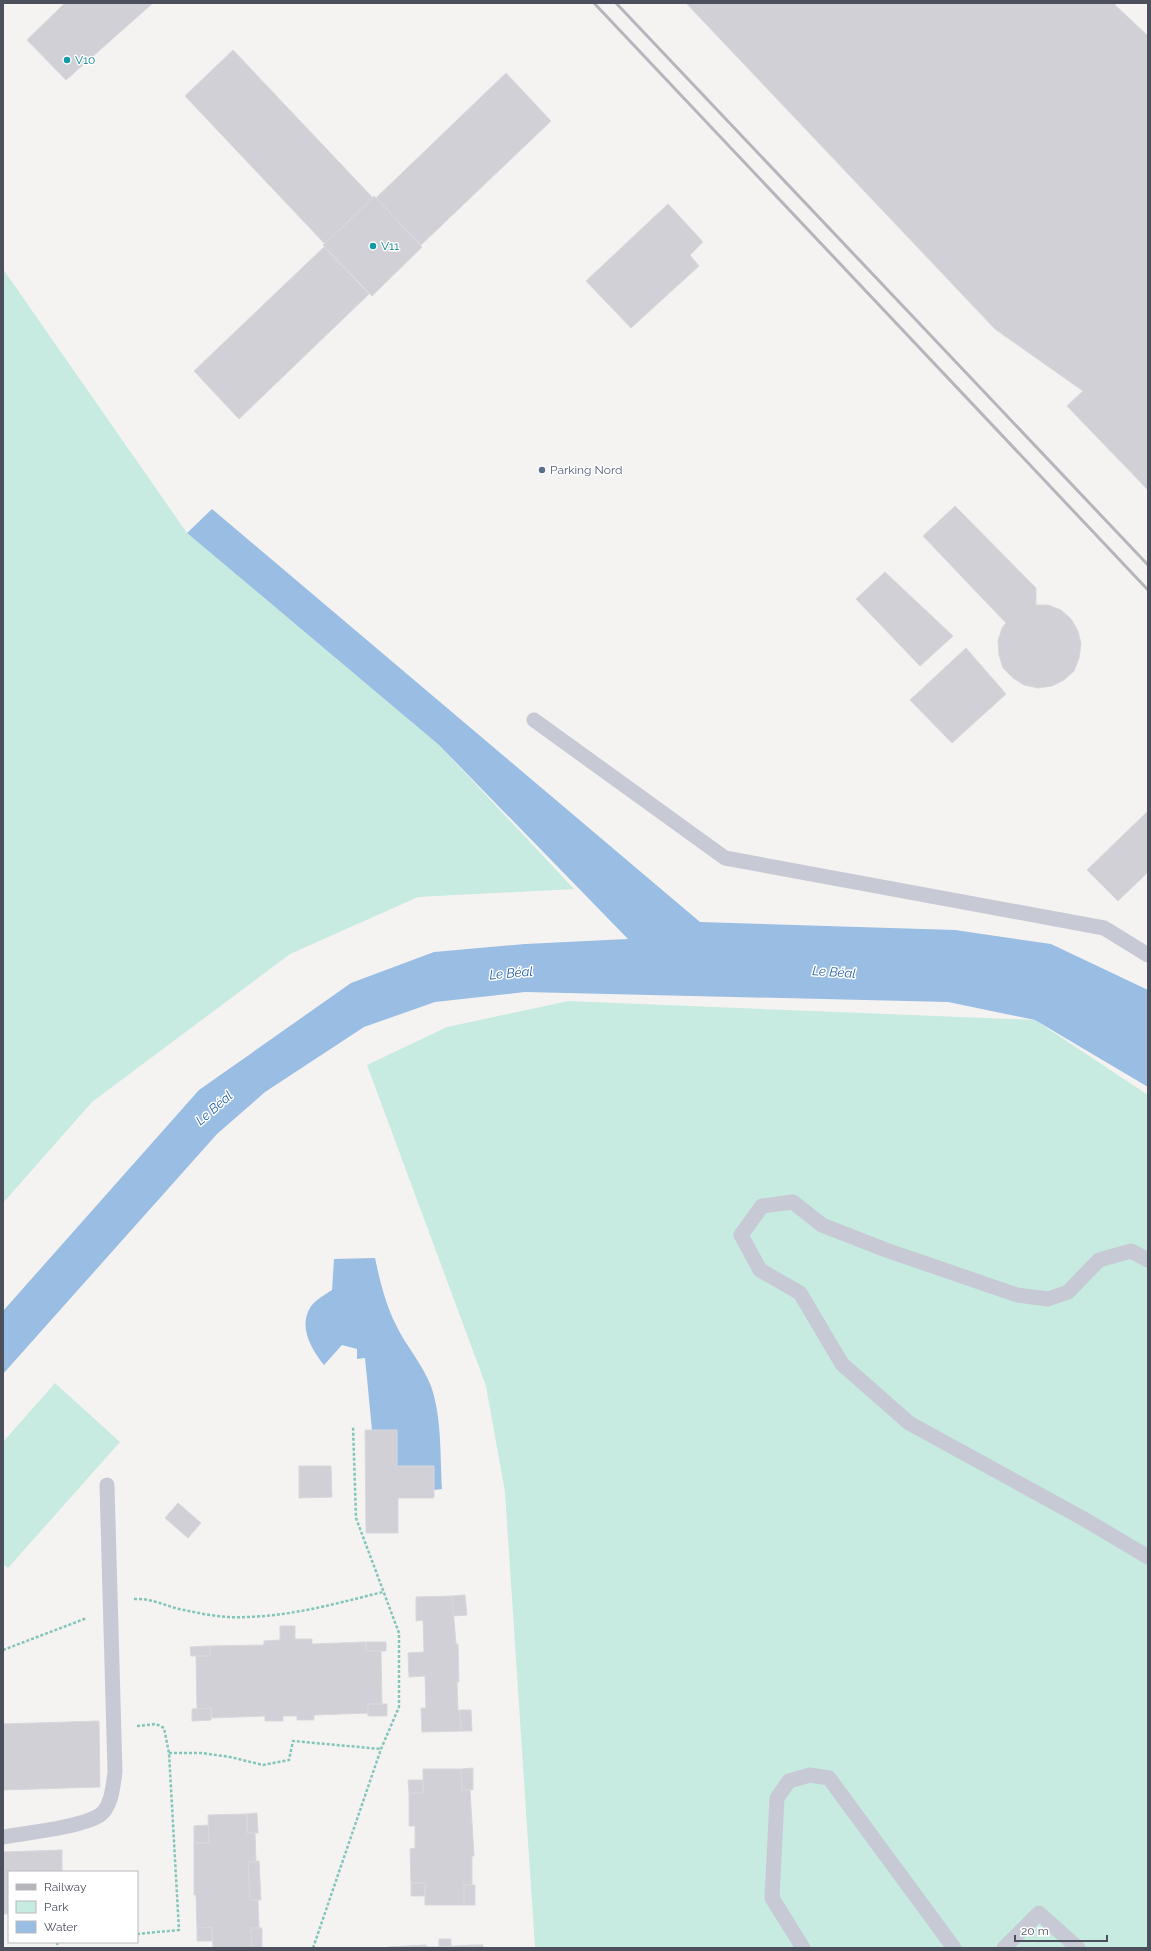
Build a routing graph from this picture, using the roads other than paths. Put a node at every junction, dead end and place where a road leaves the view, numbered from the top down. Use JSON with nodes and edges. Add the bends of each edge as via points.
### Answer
{"nodes":[{"id":1,"x":534,"y":720,"type":"dead end"},
{"id":2,"x":1148,"y":955,"type":"edge"},
{"id":3,"x":1148,"y":1260,"type":"edge"},
{"id":4,"x":107,"y":1485,"type":"dead end"},
{"id":5,"x":1148,"y":1556,"type":"edge"},
{"id":6,"x":3,"y":1837,"type":"edge"},
{"id":7,"x":802,"y":1948,"type":"edge"},
{"id":8,"x":954,"y":1948,"type":"edge"},
{"id":9,"x":1004,"y":1948,"type":"edge"},
{"id":10,"x":1078,"y":1948,"type":"edge"}],
"edges":[{"from":1,"to":2,"type":"lane","via":[[725,858],[1104,928]]},
{"from":3,"to":5,"type":"lane","via":[[1131,1251],[1099,1260],[1068,1292],[1048,1299],[1017,1295],[822,1226],[793,1202],[762,1206],[741,1235],[760,1270],[800,1293],[842,1364],[909,1423]]},
{"from":4,"to":6,"type":"lane","via":[[115,1772],[111,1799],[100,1814],[76,1824]]},
{"from":7,"to":8,"type":"lane","via":[[772,1898],[772,1890],[777,1798],[789,1781],[810,1776],[829,1778]]},
{"from":9,"to":10,"type":"lane","via":[[1039,1913]]}]}
